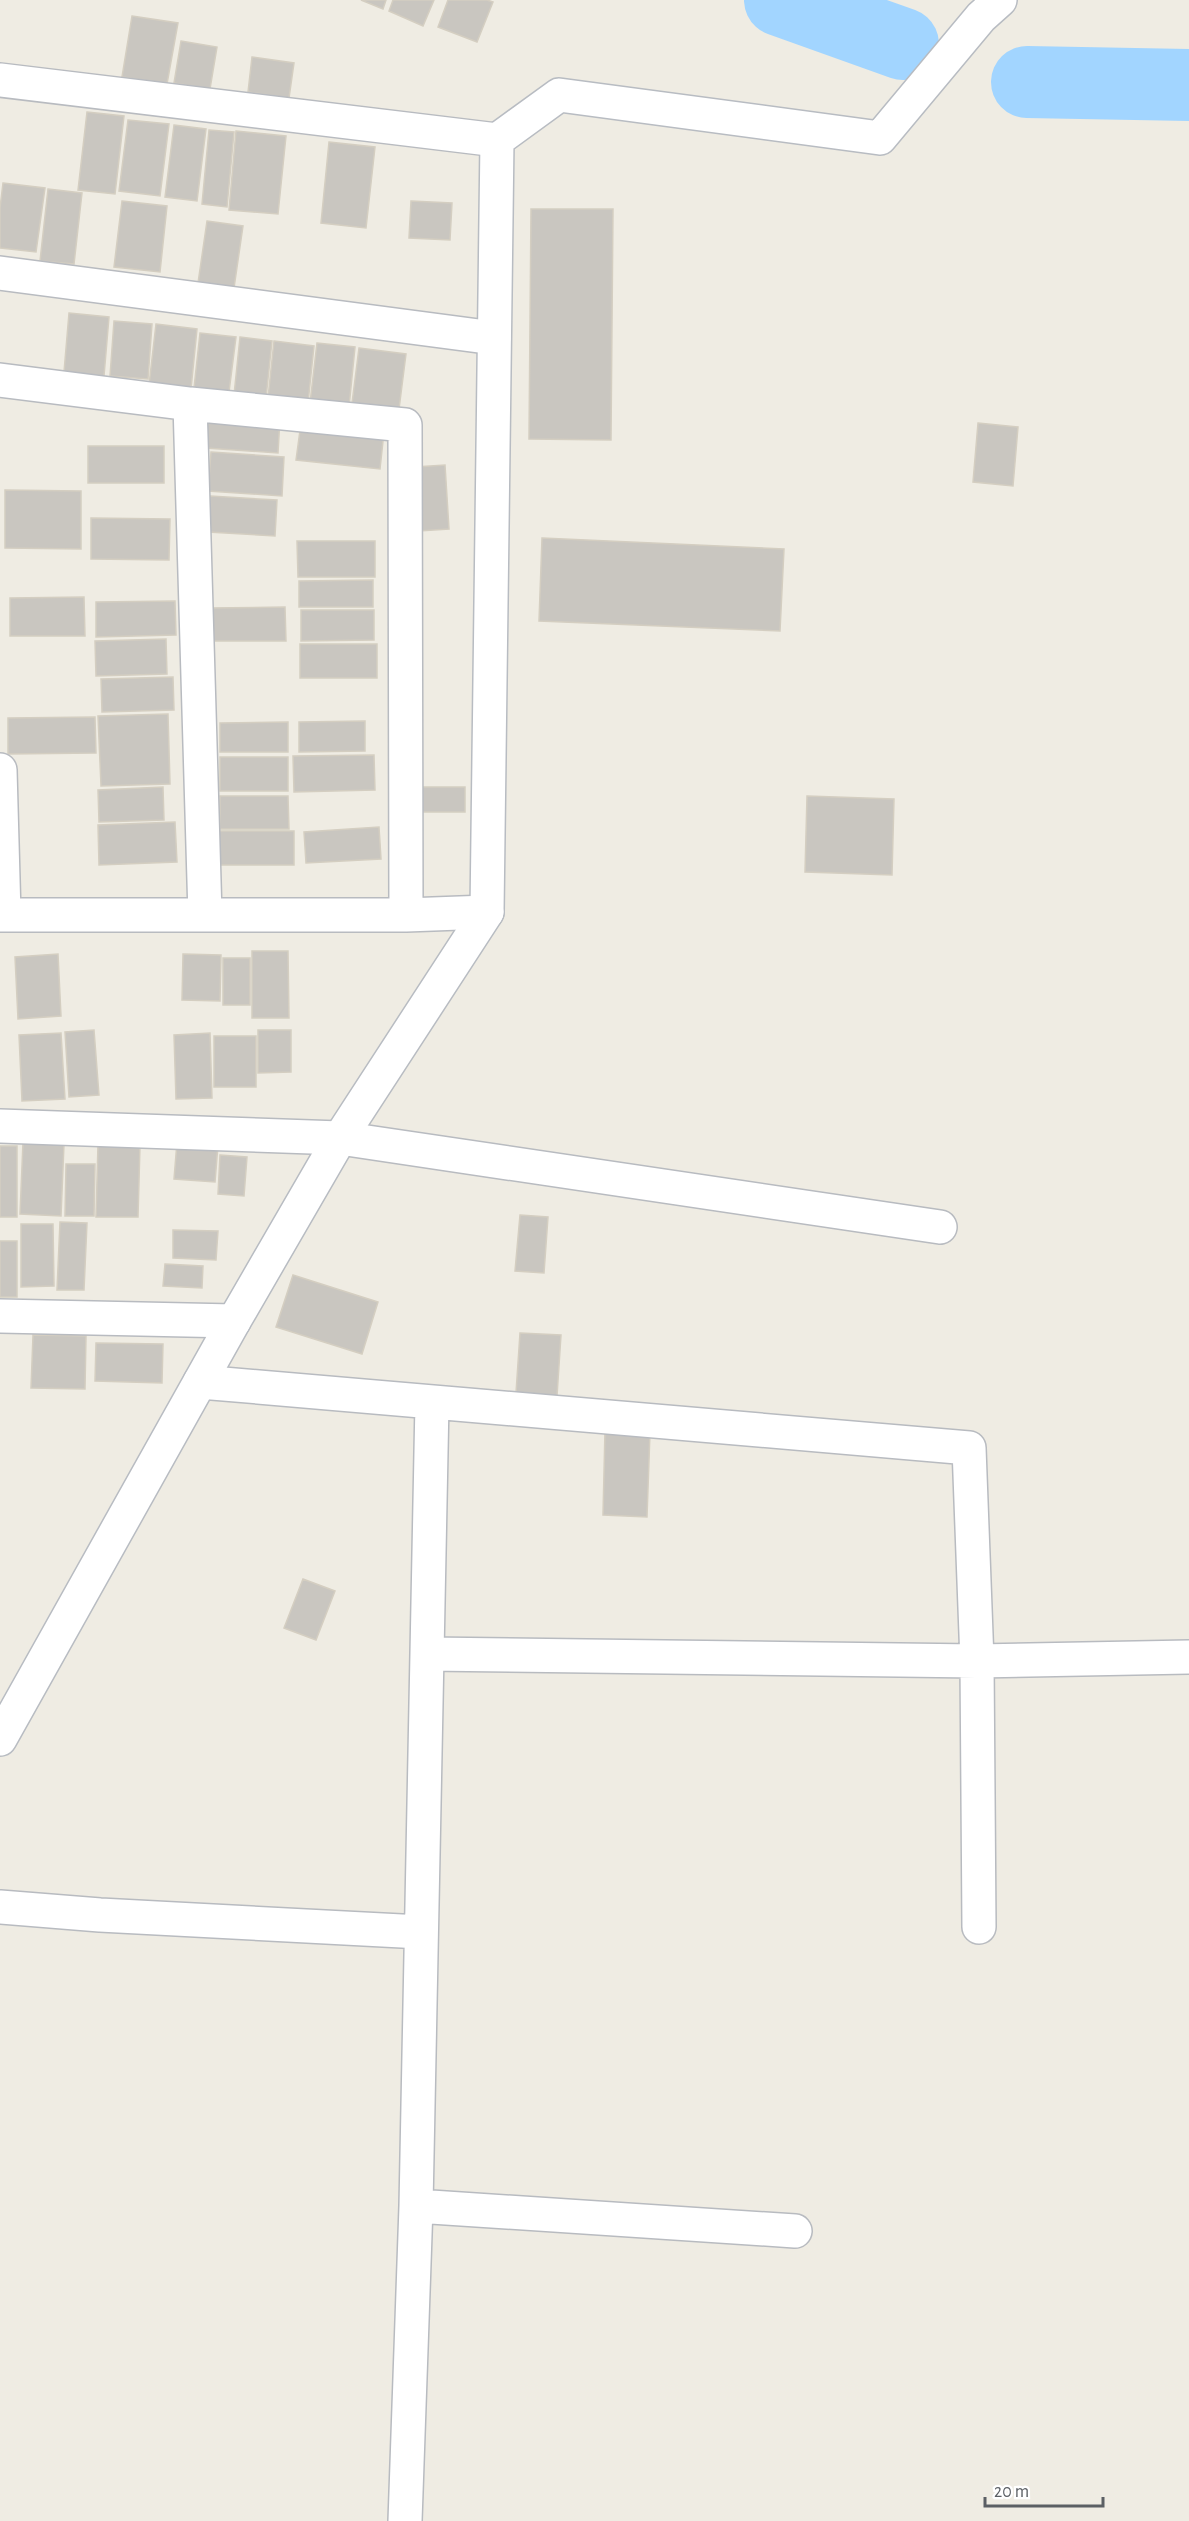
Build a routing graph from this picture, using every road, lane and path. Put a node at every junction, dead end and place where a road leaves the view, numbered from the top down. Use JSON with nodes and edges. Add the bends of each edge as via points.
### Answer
{"nodes":[{"id":1,"x":1000,"y":0,"type":"edge"},
{"id":2,"x":0,"y":80,"type":"edge"},
{"id":3,"x":497,"y":140,"type":"junction"},
{"id":4,"x":0,"y":273,"type":"edge"},
{"id":5,"x":494,"y":338,"type":"junction"},
{"id":6,"x":0,"y":380,"type":"edge"},
{"id":7,"x":190,"y":404,"type":"junction"},
{"id":8,"x":0,"y":770,"type":"edge"},
{"id":9,"x":488,"y":912,"type":"junction"},
{"id":10,"x":2,"y":915,"type":"edge"},
{"id":11,"x":205,"y":915,"type":"junction"},
{"id":12,"x":406,"y":915,"type":"junction"},
{"id":13,"x":0,"y":1126,"type":"edge"},
{"id":14,"x":340,"y":1138,"type":"junction"},
{"id":15,"x":940,"y":1227,"type":"dead end"},
{"id":16,"x":0,"y":1316,"type":"edge"},
{"id":17,"x":234,"y":1321,"type":"junction"},
{"id":18,"x":200,"y":1382,"type":"junction"},
{"id":19,"x":432,"y":1402,"type":"junction"},
{"id":20,"x":427,"y":1654,"type":"junction"},
{"id":21,"x":1189,"y":1657,"type":"edge"},
{"id":22,"x":977,"y":1661,"type":"junction"},
{"id":23,"x":0,"y":1739,"type":"edge"},
{"id":24,"x":0,"y":1907,"type":"edge"},
{"id":25,"x":979,"y":1927,"type":"dead end"},
{"id":26,"x":420,"y":1932,"type":"junction"},
{"id":27,"x":416,"y":2206,"type":"junction"},
{"id":28,"x":795,"y":2231,"type":"dead end"},
{"id":29,"x":405,"y":2521,"type":"edge"}],
"edges":[{"from":1,"to":3,"type":"street","via":[[981,17],[880,138],[559,95]]},
{"from":2,"to":3,"type":"street"},
{"from":3,"to":5,"type":"street"},
{"from":4,"to":5,"type":"street"},
{"from":5,"to":9,"type":"street"},
{"from":6,"to":7,"type":"street"},
{"from":7,"to":11,"type":"street"},
{"from":7,"to":12,"type":"street","via":[[405,425]]},
{"from":8,"to":10,"type":"street"},
{"from":9,"to":12,"type":"street"},
{"from":9,"to":14,"type":"street"},
{"from":10,"to":11,"type":"street"},
{"from":11,"to":12,"type":"street"},
{"from":13,"to":14,"type":"street"},
{"from":14,"to":15,"type":"street"},
{"from":14,"to":17,"type":"street"},
{"from":16,"to":17,"type":"street"},
{"from":17,"to":18,"type":"street"},
{"from":18,"to":19,"type":"street"},
{"from":18,"to":23,"type":"street"},
{"from":19,"to":20,"type":"street"},
{"from":19,"to":22,"type":"street","via":[[969,1448]]},
{"from":20,"to":22,"type":"street"},
{"from":20,"to":26,"type":"street"},
{"from":21,"to":22,"type":"street"},
{"from":22,"to":25,"type":"street"},
{"from":24,"to":26,"type":"street"},
{"from":26,"to":27,"type":"street"},
{"from":27,"to":28,"type":"street"},
{"from":27,"to":29,"type":"street"}]}
